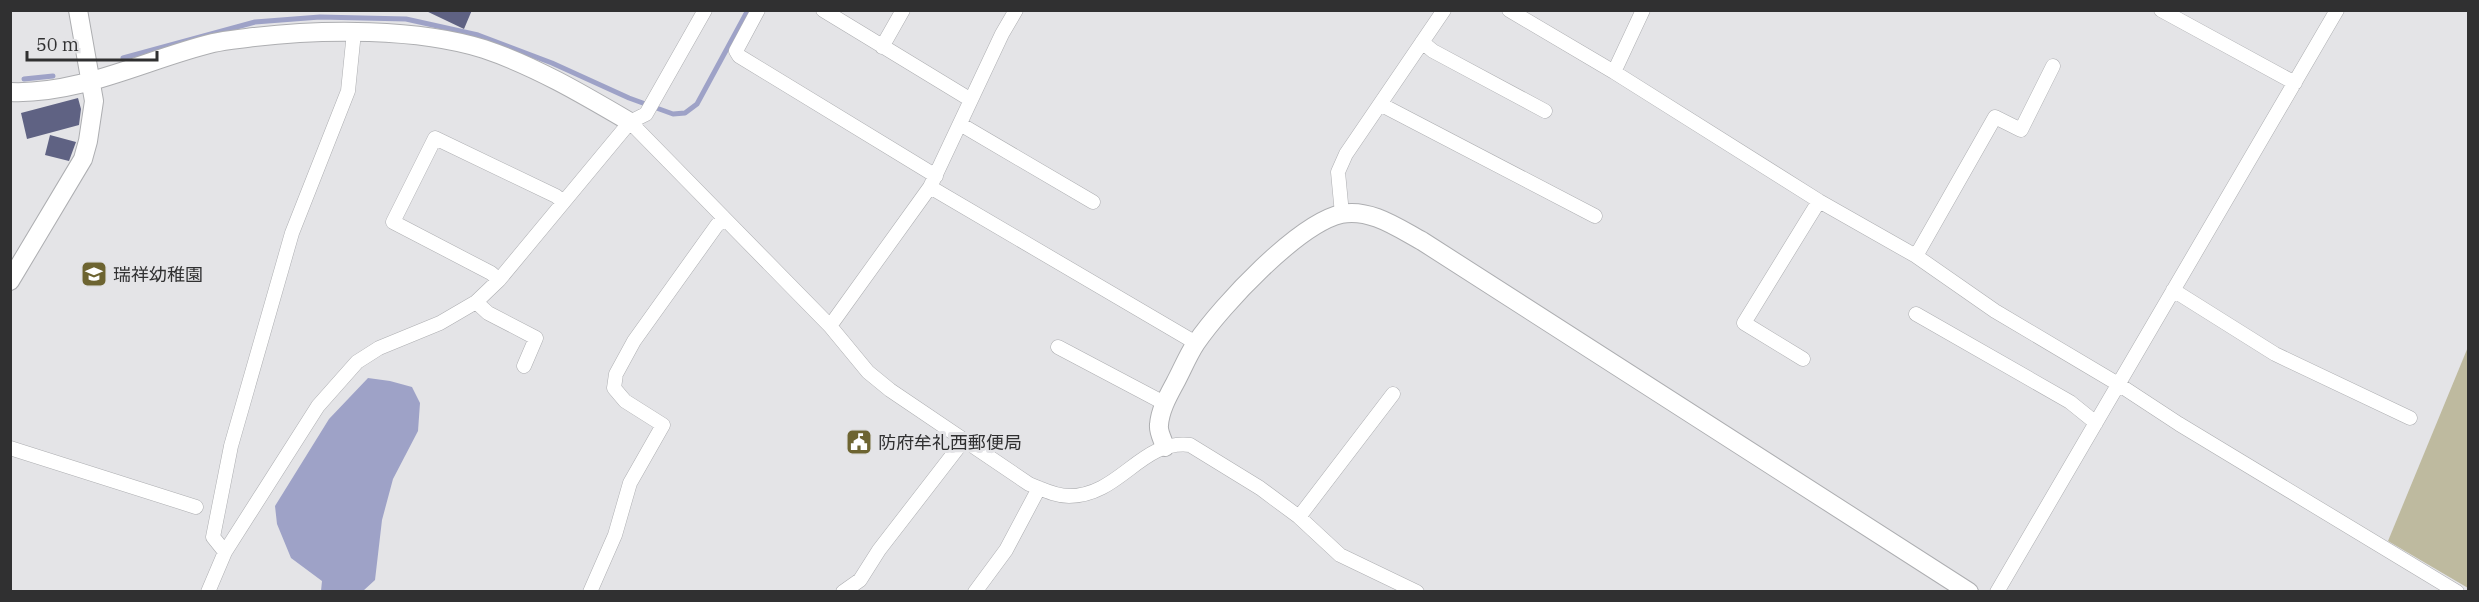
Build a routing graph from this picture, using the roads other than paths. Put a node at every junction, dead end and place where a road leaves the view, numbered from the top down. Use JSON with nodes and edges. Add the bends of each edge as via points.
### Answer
{"nodes":[{"id":1,"x":78,"y":10,"type":"edge"},
{"id":2,"x":705,"y":10,"type":"edge"},
{"id":3,"x":759,"y":10,"type":"edge"},
{"id":4,"x":823,"y":10,"type":"edge"},
{"id":5,"x":903,"y":10,"type":"edge"},
{"id":6,"x":1016,"y":10,"type":"edge"},
{"id":7,"x":1443,"y":10,"type":"edge"},
{"id":8,"x":1509,"y":10,"type":"edge"},
{"id":9,"x":1643,"y":10,"type":"edge"},
{"id":10,"x":2161,"y":10,"type":"edge"},
{"id":11,"x":2337,"y":10,"type":"edge"},
{"id":12,"x":354,"y":32,"type":"junction"},
{"id":13,"x":1422,"y":42,"type":"junction"},
{"id":14,"x":882,"y":47,"type":"junction"},
{"id":15,"x":2053,"y":66,"type":"dead end"},
{"id":16,"x":1614,"y":72,"type":"junction"},
{"id":17,"x":92,"y":80,"type":"junction"},
{"id":18,"x":2295,"y":83,"type":"junction"},
{"id":19,"x":10,"y":92,"type":"edge"},
{"id":20,"x":971,"y":100,"type":"junction"},
{"id":21,"x":1380,"y":104,"type":"junction"},
{"id":22,"x":1545,"y":111,"type":"dead end"},
{"id":23,"x":630,"y":122,"type":"junction"},
{"id":24,"x":960,"y":124,"type":"junction"},
{"id":25,"x":933,"y":181,"type":"junction"},
{"id":26,"x":1819,"y":201,"type":"junction"},
{"id":27,"x":563,"y":202,"type":"junction"},
{"id":28,"x":1093,"y":202,"type":"dead end"},
{"id":29,"x":1342,"y":214,"type":"junction"},
{"id":30,"x":1595,"y":216,"type":"dead end"},
{"id":31,"x":724,"y":220,"type":"junction"},
{"id":32,"x":1916,"y":256,"type":"junction"},
{"id":33,"x":499,"y":280,"type":"junction"},
{"id":34,"x":10,"y":281,"type":"edge"},
{"id":35,"x":2173,"y":290,"type":"junction"},
{"id":36,"x":476,"y":302,"type":"junction"},
{"id":37,"x":1916,"y":314,"type":"dead end"},
{"id":38,"x":830,"y":326,"type":"junction"},
{"id":39,"x":1196,"y":343,"type":"junction"},
{"id":40,"x":1058,"y":347,"type":"dead end"},
{"id":41,"x":1803,"y":359,"type":"dead end"},
{"id":42,"x":524,"y":366,"type":"dead end"},
{"id":43,"x":2118,"y":384,"type":"junction"},
{"id":44,"x":1393,"y":394,"type":"dead end"},
{"id":45,"x":1164,"y":403,"type":"junction"},
{"id":46,"x":2410,"y":418,"type":"dead end"},
{"id":47,"x":2096,"y":423,"type":"junction"},
{"id":48,"x":964,"y":440,"type":"junction"},
{"id":49,"x":1165,"y":447,"type":"junction"},
{"id":50,"x":10,"y":448,"type":"edge"},
{"id":51,"x":1039,"y":488,"type":"junction"},
{"id":52,"x":196,"y":507,"type":"dead end"},
{"id":53,"x":1299,"y":517,"type":"junction"},
{"id":54,"x":225,"y":552,"type":"junction"},
{"id":55,"x":860,"y":580,"type":"junction"},
{"id":56,"x":208,"y":591,"type":"edge"},
{"id":57,"x":590,"y":591,"type":"edge"},
{"id":58,"x":843,"y":591,"type":"edge"},
{"id":59,"x":870,"y":591,"type":"edge"},
{"id":60,"x":975,"y":591,"type":"edge"},
{"id":61,"x":1417,"y":591,"type":"edge"},
{"id":62,"x":1969,"y":591,"type":"edge"},
{"id":63,"x":1997,"y":591,"type":"edge"},
{"id":64,"x":2457,"y":591,"type":"edge"}],
"edges":[{"from":1,"to":17,"type":"street"},
{"from":2,"to":23,"type":"street","via":[[646,114]]},
{"from":3,"to":25,"type":"street","via":[[736,51],[739,56]]},
{"from":4,"to":14,"type":"street"},
{"from":5,"to":14,"type":"street"},
{"from":6,"to":20,"type":"street"},
{"from":7,"to":13,"type":"street"},
{"from":8,"to":16,"type":"street"},
{"from":9,"to":16,"type":"street"},
{"from":10,"to":18,"type":"street"},
{"from":11,"to":18,"type":"street"},
{"from":12,"to":17,"type":"street","via":[[281,34],[214,42]]},
{"from":12,"to":23,"type":"street","via":[[429,38],[484,49],[575,90]]},
{"from":12,"to":54,"type":"street","via":[[348,91],[292,233],[231,446],[213,537]]},
{"from":13,"to":21,"type":"street"},
{"from":13,"to":22,"type":"street"},
{"from":14,"to":20,"type":"street"},
{"from":15,"to":32,"type":"street","via":[[2021,130],[1995,117]]},
{"from":16,"to":26,"type":"street"},
{"from":17,"to":19,"type":"street"},
{"from":17,"to":34,"type":"street","via":[[94,101],[83,159]]},
{"from":18,"to":35,"type":"street"},
{"from":20,"to":24,"type":"street"},
{"from":21,"to":29,"type":"street","via":[[1338,172]]},
{"from":21,"to":30,"type":"street"},
{"from":23,"to":27,"type":"street"},
{"from":23,"to":31,"type":"street"},
{"from":24,"to":25,"type":"street"},
{"from":24,"to":28,"type":"street"},
{"from":25,"to":38,"type":"street"},
{"from":25,"to":39,"type":"street"},
{"from":26,"to":32,"type":"street"},
{"from":26,"to":41,"type":"street","via":[[1744,323]]},
{"from":27,"to":33,"type":"street"},
{"from":27,"to":33,"type":"street","via":[[435,138],[393,222]]},
{"from":29,"to":39,"type":"street","via":[[1304,233],[1241,287]]},
{"from":29,"to":62,"type":"street","via":[[1373,216],[1422,241]]},
{"from":31,"to":38,"type":"street"},
{"from":31,"to":57,"type":"street","via":[[634,341],[615,374],[614,388],[625,401],[663,425],[630,483],[615,535]]},
{"from":32,"to":43,"type":"street","via":[[1995,311]]},
{"from":33,"to":36,"type":"street"},
{"from":35,"to":43,"type":"street"},
{"from":35,"to":46,"type":"street","via":[[2275,354]]},
{"from":36,"to":42,"type":"street","via":[[488,313],[536,338]]},
{"from":36,"to":54,"type":"street","via":[[357,362],[318,406]]},
{"from":37,"to":47,"type":"street","via":[[2070,402]]},
{"from":38,"to":48,"type":"street","via":[[868,372]]},
{"from":39,"to":45,"type":"street"},
{"from":40,"to":45,"type":"street"},
{"from":43,"to":47,"type":"street"},
{"from":43,"to":64,"type":"street"},
{"from":44,"to":53,"type":"street"},
{"from":45,"to":49,"type":"street","via":[[1158,427]]},
{"from":47,"to":63,"type":"street"},
{"from":48,"to":51,"type":"street"},
{"from":48,"to":55,"type":"street"},
{"from":49,"to":51,"type":"street","via":[[1147,455],[1100,490],[1067,496]]},
{"from":49,"to":53,"type":"street","via":[[1190,445]]},
{"from":50,"to":52,"type":"street"},
{"from":51,"to":60,"type":"street","via":[[1006,550]]},
{"from":53,"to":61,"type":"street","via":[[1340,555]]},
{"from":54,"to":56,"type":"street"},
{"from":55,"to":58,"type":"street"},
{"from":55,"to":59,"type":"street"}]}
